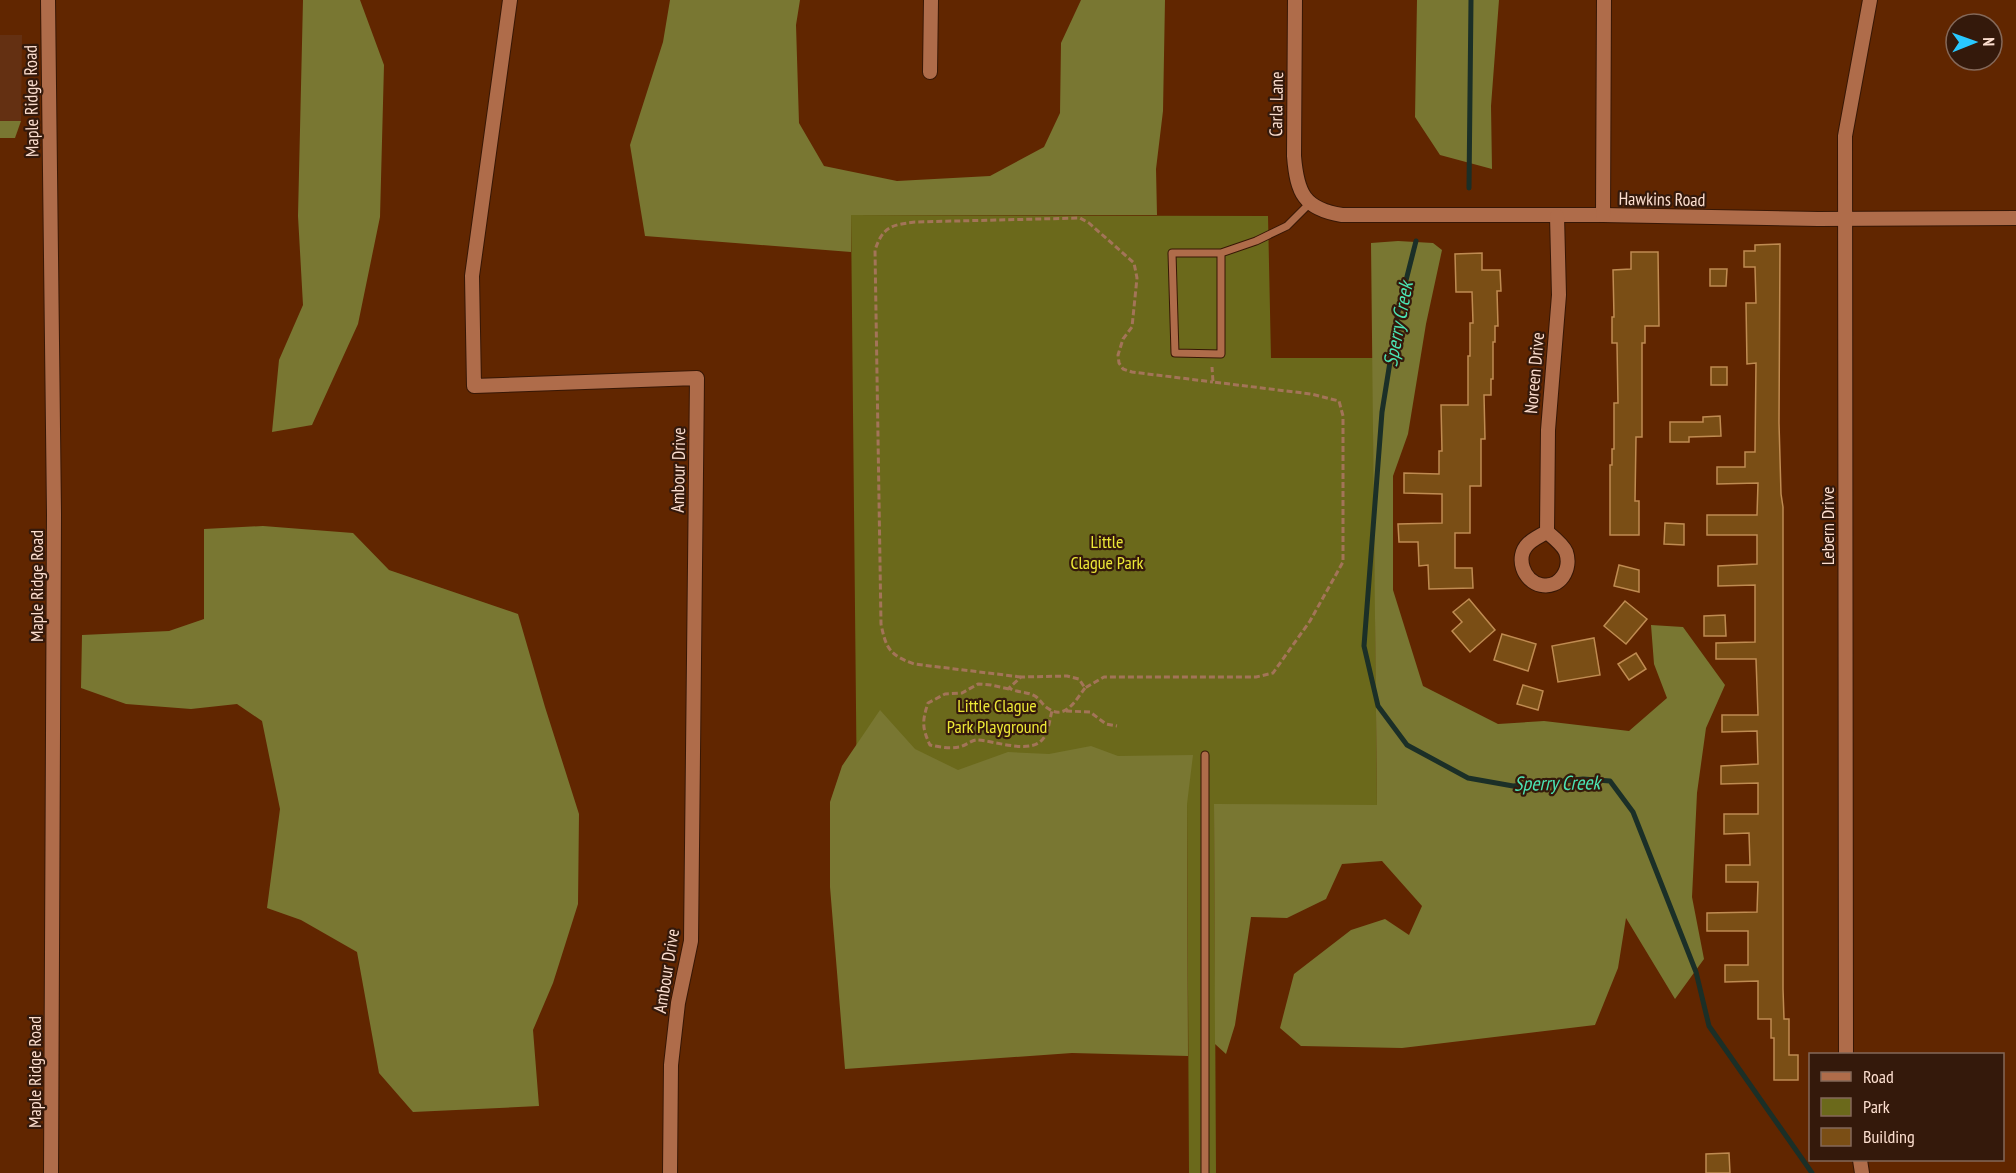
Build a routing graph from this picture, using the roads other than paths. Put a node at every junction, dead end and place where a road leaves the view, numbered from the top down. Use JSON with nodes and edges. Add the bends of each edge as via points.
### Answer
{"nodes":[{"id":1,"x":48,"y":0,"type":"edge"},
{"id":2,"x":510,"y":0,"type":"edge"},
{"id":3,"x":931,"y":0,"type":"edge"},
{"id":4,"x":1295,"y":0,"type":"edge"},
{"id":5,"x":1604,"y":0,"type":"edge"},
{"id":6,"x":1870,"y":0,"type":"edge"},
{"id":7,"x":930,"y":72,"type":"dead end"},
{"id":8,"x":1309,"y":204,"type":"junction"},
{"id":9,"x":1603,"y":215,"type":"junction"},
{"id":10,"x":1557,"y":216,"type":"junction"},
{"id":11,"x":2016,"y":218,"type":"edge"},
{"id":12,"x":1844,"y":219,"type":"junction"},
{"id":13,"x":1221,"y":253,"type":"junction"},
{"id":14,"x":1547,"y":532,"type":"dead end"},
{"id":15,"x":1205,"y":755,"type":"dead end"},
{"id":16,"x":1846,"y":1053,"type":"edge"},
{"id":17,"x":51,"y":1173,"type":"edge"},
{"id":18,"x":670,"y":1173,"type":"edge"},
{"id":19,"x":1205,"y":1173,"type":"edge"}],
"edges":[{"from":1,"to":17,"type":"street","name":"Maple Ridge Road","via":[[54,514]]},
{"from":2,"to":18,"type":"street","name":"Ambour Drive","via":[[472,276],[474,386],[697,378],[692,941],[678,1003],[671,1065]]},
{"from":3,"to":7,"type":"street"},
{"from":4,"to":8,"type":"street","name":"Carla Lane","via":[[1293,156],[1296,177]]},
{"from":5,"to":9,"type":"street"},
{"from":6,"to":12,"type":"street","name":"Lebern Drive","via":[[1845,136]]},
{"from":8,"to":10,"type":"street","name":"Hawkins Road","via":[[1342,215]]},
{"from":8,"to":13,"type":"lane","via":[[1287,226]]},
{"from":9,"to":10,"type":"street","name":"Hawkins Road"},
{"from":9,"to":12,"type":"street","name":"Hawkins Road"},
{"from":10,"to":14,"type":"street","name":"Noreen Drive","via":[[1558,295],[1548,430]]},
{"from":11,"to":12,"type":"street","name":"Hawkins Road"},
{"from":12,"to":16,"type":"street","name":"Lebern Drive"},
{"from":13,"to":13,"type":"lane","via":[[1221,354],[1174,353],[1172,253]]},
{"from":15,"to":19,"type":"lane"}]}
